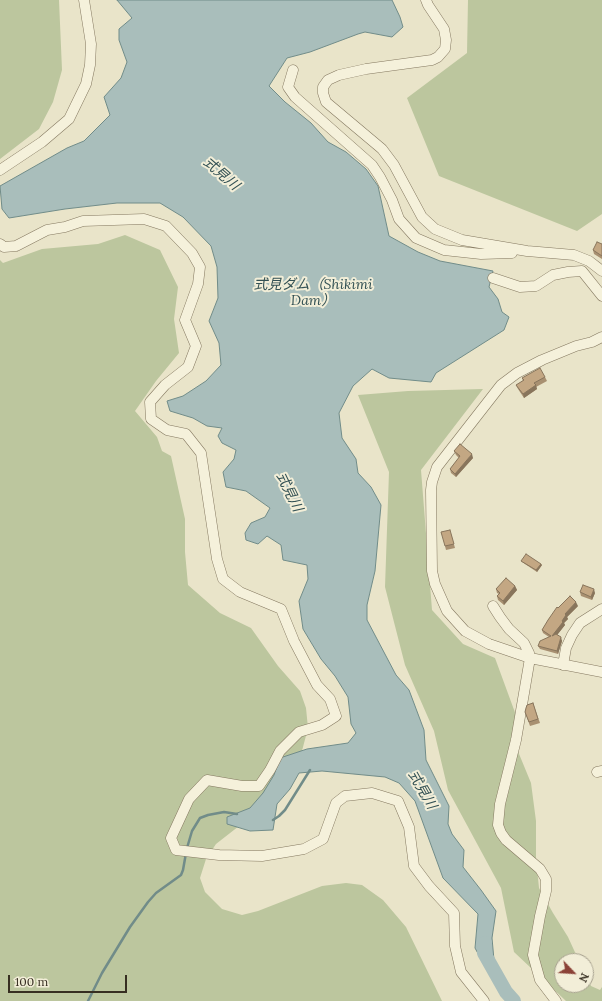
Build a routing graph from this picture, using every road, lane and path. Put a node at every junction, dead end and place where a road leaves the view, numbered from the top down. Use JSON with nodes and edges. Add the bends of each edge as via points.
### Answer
{"nodes":[{"id":1,"x":84,"y":0,"type":"edge"},
{"id":2,"x":426,"y":0,"type":"edge"},
{"id":3,"x":293,"y":70,"type":"dead end"},
{"id":4,"x":0,"y":170,"type":"edge"},
{"id":5,"x":0,"y":244,"type":"edge"},
{"id":6,"x":521,"y":250,"type":"junction"},
{"id":7,"x":602,"y":271,"type":"edge"},
{"id":8,"x":493,"y":278,"type":"dead end"},
{"id":9,"x":602,"y":296,"type":"edge"},
{"id":10,"x":602,"y":337,"type":"edge"},
{"id":11,"x":493,"y":606,"type":"dead end"},
{"id":12,"x":602,"y":609,"type":"edge"},
{"id":13,"x":530,"y":658,"type":"junction"},
{"id":14,"x":563,"y":664,"type":"junction"},
{"id":15,"x":602,"y":672,"type":"edge"},
{"id":16,"x":484,"y":1001,"type":"edge"},
{"id":17,"x":556,"y":1001,"type":"edge"}],
"edges":[{"from":1,"to":4,"type":"street","via":[[92,44],[90,65],[86,84],[70,119],[42,142]]},
{"from":2,"to":6,"type":"street","via":[[444,29],[445,49],[438,57],[338,75],[328,80],[322,93],[326,102],[382,149],[394,165],[422,217],[435,229],[462,240]]},
{"from":3,"to":6,"type":"street","via":[[288,87],[294,97],[372,165],[392,200],[399,219],[416,238],[444,250],[481,254],[508,254]]},
{"from":5,"to":16,"type":"street","via":[[4,247],[16,246],[47,230],[83,221],[144,219],[166,226],[192,253],[200,267],[198,284],[186,320],[196,346],[188,367],[150,402],[151,419],[167,430],[186,434],[201,452],[217,559],[223,578],[240,592],[280,609],[317,685],[330,699],[336,716],[322,725],[299,732],[280,751],[259,786],[207,780],[189,799],[171,838],[176,850],[203,854],[262,856],[304,849],[323,839],[336,803],[345,796],[372,793],[398,801],[409,827],[414,866],[454,913],[455,946],[461,972]]},
{"from":6,"to":7,"type":"street","via":[[574,255],[589,261]]},
{"from":8,"to":9,"type":"street","via":[[520,287],[536,286],[553,276],[582,271]]},
{"from":10,"to":13,"type":"street","via":[[542,360],[500,385],[436,467],[432,482],[432,571],[447,611],[465,632]]},
{"from":11,"to":13,"type":"street","via":[[504,623],[524,643]]},
{"from":12,"to":14,"type":"street","via":[[580,623],[566,648]]},
{"from":13,"to":14,"type":"street"},
{"from":13,"to":17,"type":"street","via":[[498,825],[506,840],[531,860],[546,879],[546,891],[533,955],[540,980]]},
{"from":14,"to":15,"type":"street"}]}
